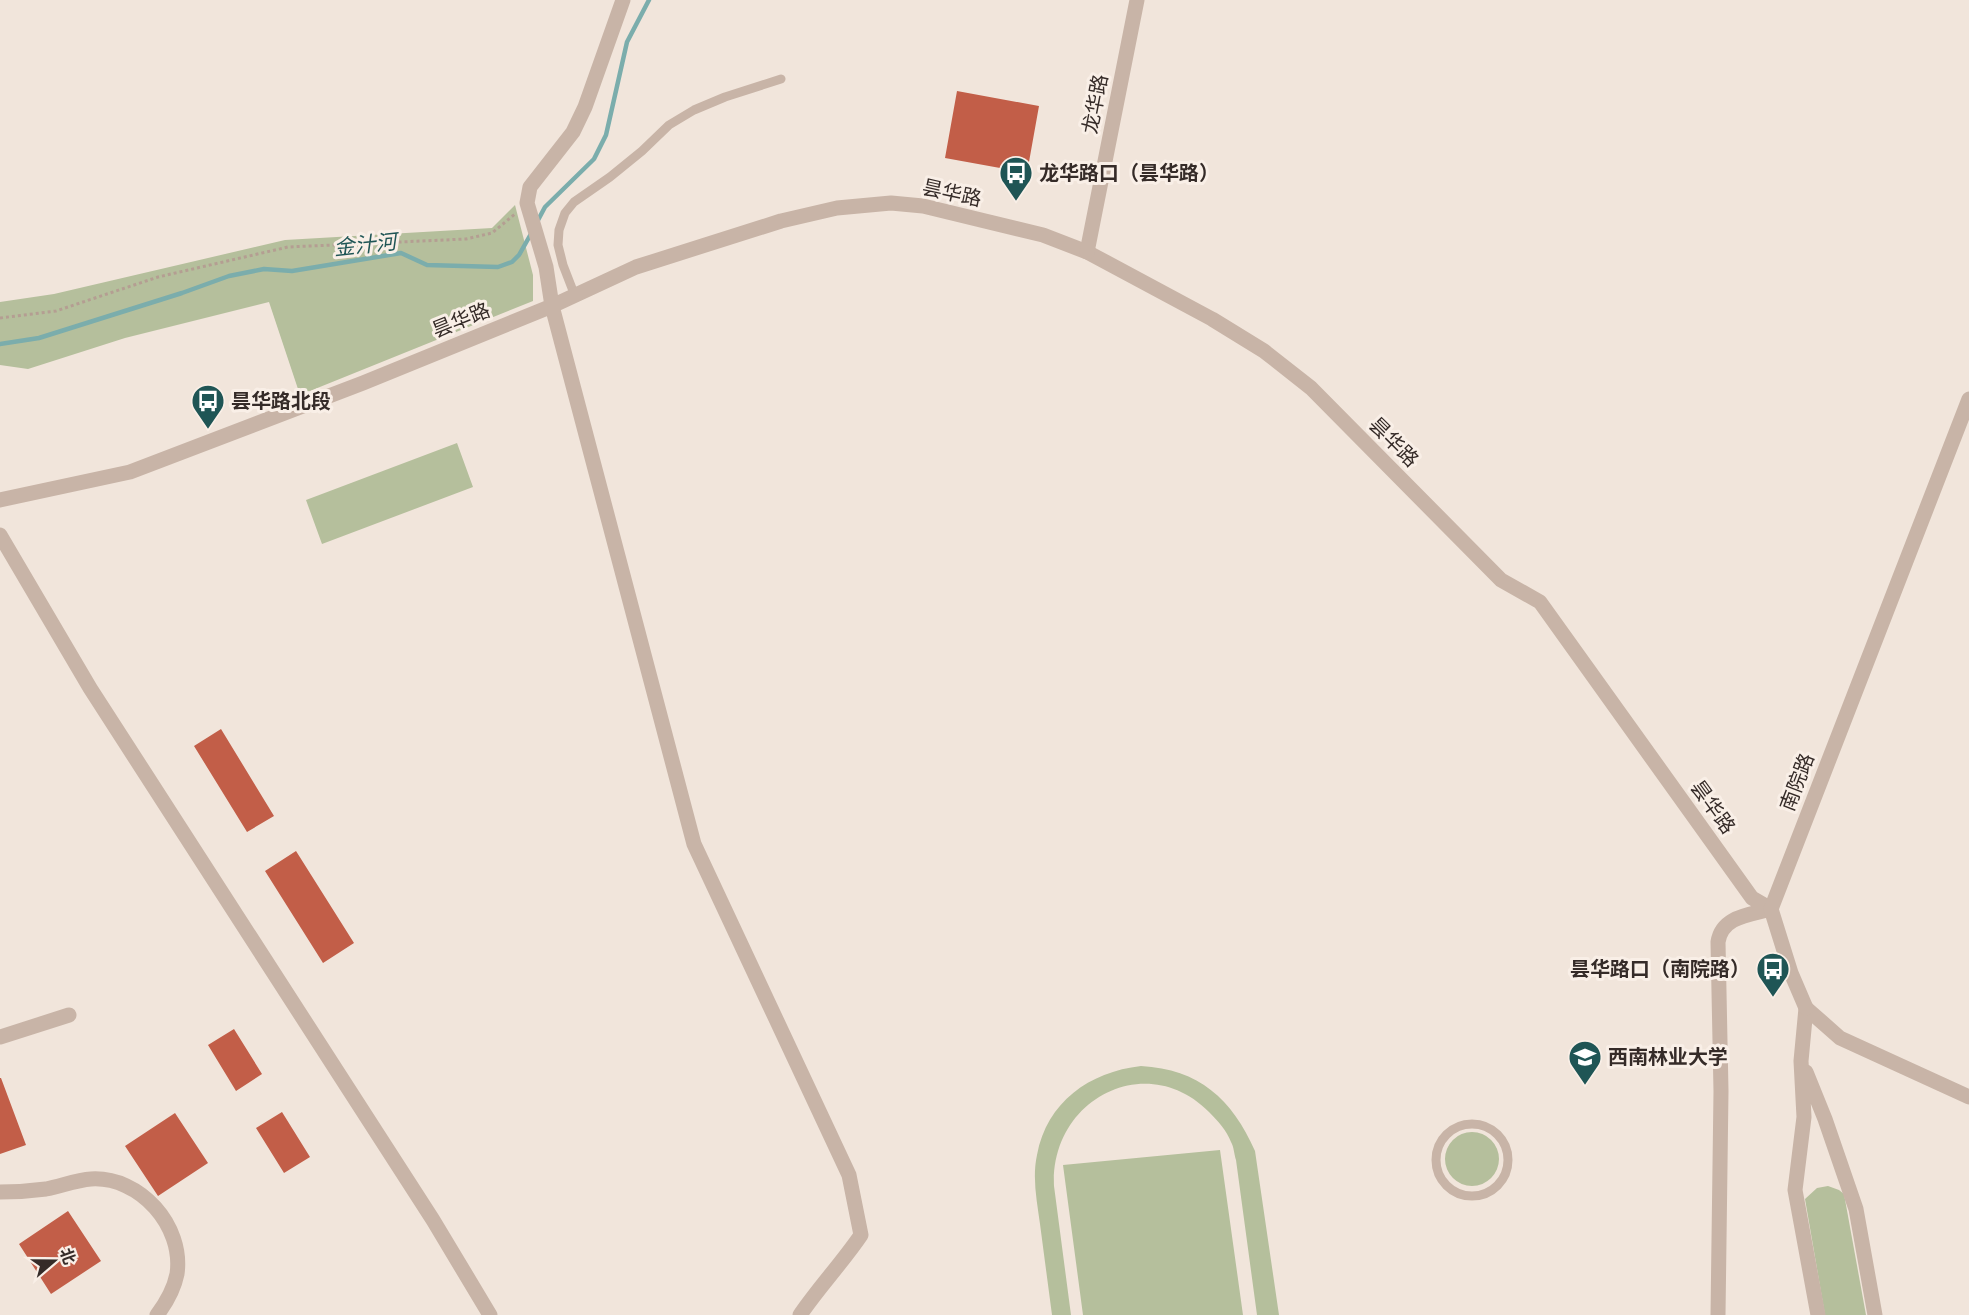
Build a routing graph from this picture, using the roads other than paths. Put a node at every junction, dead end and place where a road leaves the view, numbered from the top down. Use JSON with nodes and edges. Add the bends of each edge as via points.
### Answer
{"nodes":[{"id":1,"x":623,"y":0,"type":"edge"},
{"id":2,"x":1137,"y":0,"type":"edge"},
{"id":3,"x":781,"y":79,"type":"dead end"},
{"id":4,"x":1087,"y":252,"type":"junction"},
{"id":5,"x":575,"y":296,"type":"junction"},
{"id":6,"x":552,"y":306,"type":"junction"},
{"id":7,"x":1969,"y":399,"type":"edge"},
{"id":8,"x":0,"y":500,"type":"edge"},
{"id":9,"x":0,"y":535,"type":"edge"},
{"id":10,"x":1771,"y":909,"type":"junction"},
{"id":11,"x":1806,"y":1008,"type":"junction"},
{"id":12,"x":69,"y":1015,"type":"dead end"},
{"id":13,"x":0,"y":1037,"type":"edge"},
{"id":14,"x":1802,"y":1061,"type":"junction"},
{"id":15,"x":1969,"y":1097,"type":"edge"},
{"id":16,"x":1458,"y":1126,"type":"joint"},
{"id":17,"x":0,"y":1192,"type":"edge"},
{"id":18,"x":157,"y":1315,"type":"edge"},
{"id":19,"x":490,"y":1315,"type":"edge"},
{"id":20,"x":800,"y":1315,"type":"edge"},
{"id":21,"x":1718,"y":1315,"type":"edge"},
{"id":22,"x":1818,"y":1315,"type":"edge"},
{"id":23,"x":1875,"y":1315,"type":"edge"}],
"edges":[{"from":1,"to":6,"type":"street","via":[[585,107],[573,132],[530,187],[526,203],[546,267]]},
{"from":2,"to":4,"type":"street","name":"龙华路"},
{"from":3,"to":5,"type":"lane","via":[[694,110],[669,125],[642,152],[574,202],[565,213],[558,245]]},
{"from":4,"to":5,"type":"street","name":"昙华路","via":[[1043,235],[923,206],[891,203],[837,208],[781,220],[636,267]]},
{"from":4,"to":10,"type":"street","name":"昙华路","via":[[1264,351],[1311,388],[1501,580],[1540,602],[1752,898]]},
{"from":5,"to":6,"type":"street","name":"昙华路"},
{"from":6,"to":8,"type":"street","name":"昙华路","via":[[130,472]]},
{"from":6,"to":20,"type":"street","via":[[694,844],[849,1175],[861,1235]]},
{"from":7,"to":10,"type":"street","name":"南院路"},
{"from":9,"to":19,"type":"street","via":[[90,688],[433,1220]]},
{"from":10,"to":11,"type":"street"},
{"from":10,"to":21,"type":"street","via":[[1730,921],[1719,934]]},
{"from":11,"to":14,"type":"street"},
{"from":11,"to":15,"type":"street","via":[[1840,1038]]},
{"from":12,"to":13,"type":"street"},
{"from":14,"to":22,"type":"street","via":[[1804,1117],[1795,1190]]},
{"from":14,"to":23,"type":"street","via":[[1856,1209]]},
{"from":16,"to":16,"type":"lane","via":[[1438,1146],[1438,1173],[1458,1193],[1485,1193],[1505,1173],[1505,1146],[1485,1126]]},
{"from":17,"to":18,"type":"street","via":[[38,1190],[92,1179],[129,1187],[153,1204],[169,1228],[177,1257],[177,1274]]}]}
